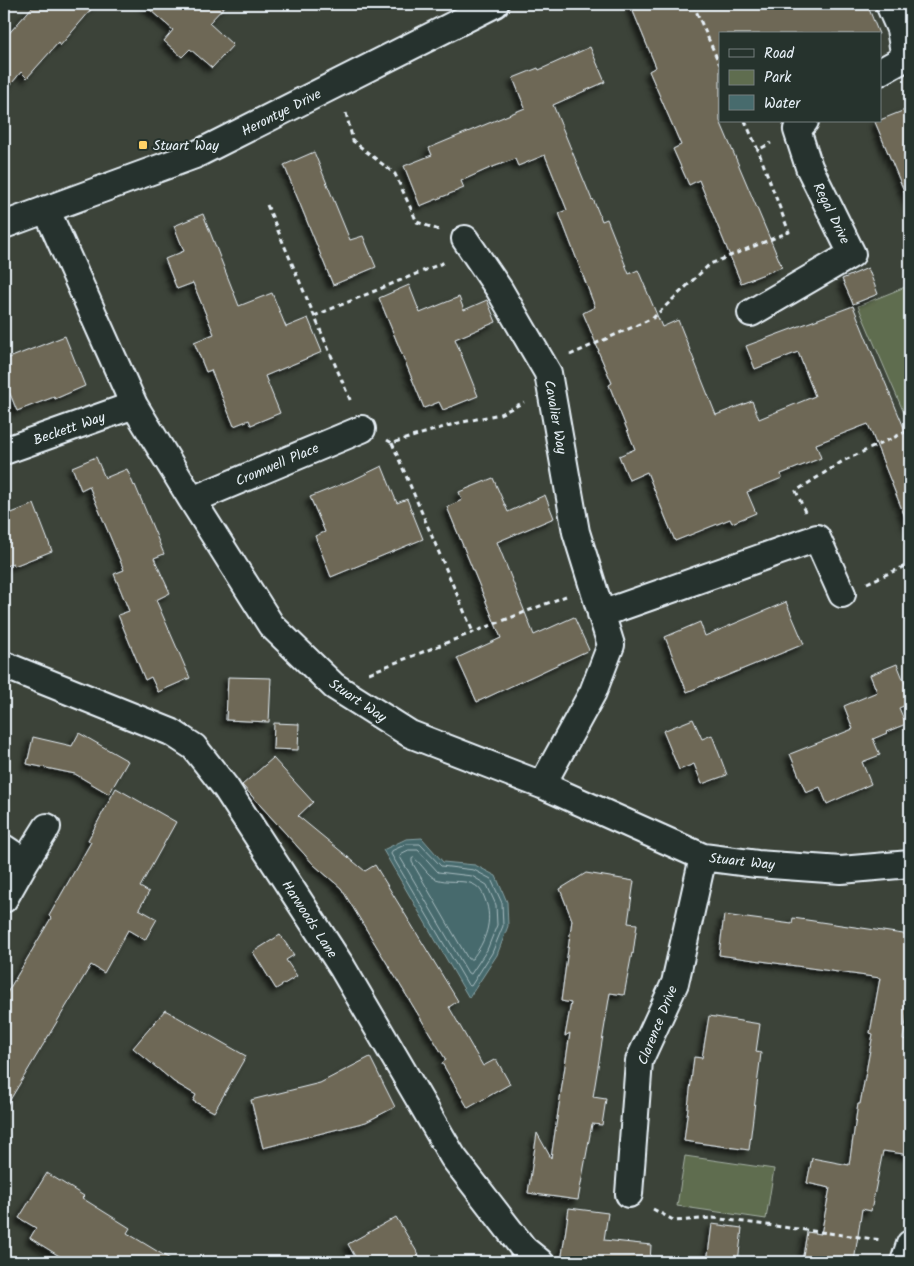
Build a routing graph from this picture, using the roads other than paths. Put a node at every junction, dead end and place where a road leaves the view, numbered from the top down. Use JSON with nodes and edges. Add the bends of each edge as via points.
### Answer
{"nodes":[{"id":1,"x":495,"y":4,"type":"edge"},
{"id":2,"x":889,"y":4,"type":"edge"},
{"id":3,"x":908,"y":59,"type":"edge"},
{"id":4,"x":882,"y":71,"type":"edge"},
{"id":5,"x":804,"y":122,"type":"edge"},
{"id":6,"x":46,"y":209,"type":"junction"},
{"id":7,"x":4,"y":225,"type":"edge"},
{"id":8,"x":469,"y":245,"type":"road end"},
{"id":9,"x":751,"y":313,"type":"dead end"},
{"id":10,"x":134,"y":405,"type":"junction"},
{"id":11,"x":362,"y":428,"type":"road end"},
{"id":12,"x":4,"y":451,"type":"edge"},
{"id":13,"x":192,"y":500,"type":"junction"},
{"id":14,"x":842,"y":594,"type":"road end"},
{"id":15,"x":601,"y":614,"type":"junction"},
{"id":16,"x":4,"y":666,"type":"edge"},
{"id":17,"x":542,"y":785,"type":"junction"},
{"id":18,"x":47,"y":828,"type":"dead end"},
{"id":19,"x":14,"y":855,"type":"edge"},
{"id":20,"x":703,"y":857,"type":"junction"},
{"id":21,"x":910,"y":864,"type":"edge"},
{"id":22,"x":4,"y":899,"type":"edge"},
{"id":23,"x":629,"y":1194,"type":"road end"},
{"id":24,"x":910,"y":1244,"type":"edge"},
{"id":25,"x":540,"y":1262,"type":"edge"},
{"id":26,"x":904,"y":1262,"type":"edge"}],
"edges":[{"from":1,"to":6,"type":"street","name":"Herontye Drive","via":[[195,155]]},
{"from":2,"to":3,"type":"street"},
{"from":3,"to":4,"type":"street"},
{"from":5,"to":9,"type":"street","name":"Regal Drive","via":[[797,130],[809,167],[852,254]]},
{"from":6,"to":7,"type":"street","name":"Herontye Drive"},
{"from":6,"to":10,"type":"street","name":"Stuart Way"},
{"from":8,"to":15,"type":"street","name":"Cavalier Way","via":[[499,289],[548,378],[576,532]]},
{"from":10,"to":12,"type":"street","name":"Beckett Way"},
{"from":10,"to":13,"type":"street","name":"Stuart Way"},
{"from":11,"to":13,"type":"street","name":"Cromwell Place"},
{"from":13,"to":17,"type":"street","name":"Stuart Way","via":[[271,625],[334,686],[410,734]]},
{"from":14,"to":15,"type":"street","via":[[817,538]]},
{"from":15,"to":17,"type":"street","name":"Cavalier Way","via":[[611,645],[592,692]]},
{"from":16,"to":25,"type":"street","name":"Harwoods Lane","via":[[172,732],[194,747],[226,788],[342,967],[453,1156],[524,1249]]},
{"from":17,"to":20,"type":"street","name":"Stuart Way"},
{"from":18,"to":19,"type":"street"},
{"from":19,"to":22,"type":"street"},
{"from":20,"to":21,"type":"street","name":"Stuart Way","via":[[841,870]]},
{"from":20,"to":23,"type":"street","name":"Clarence Drive","via":[[675,983],[639,1061]]},
{"from":24,"to":26,"type":"street"}]}
